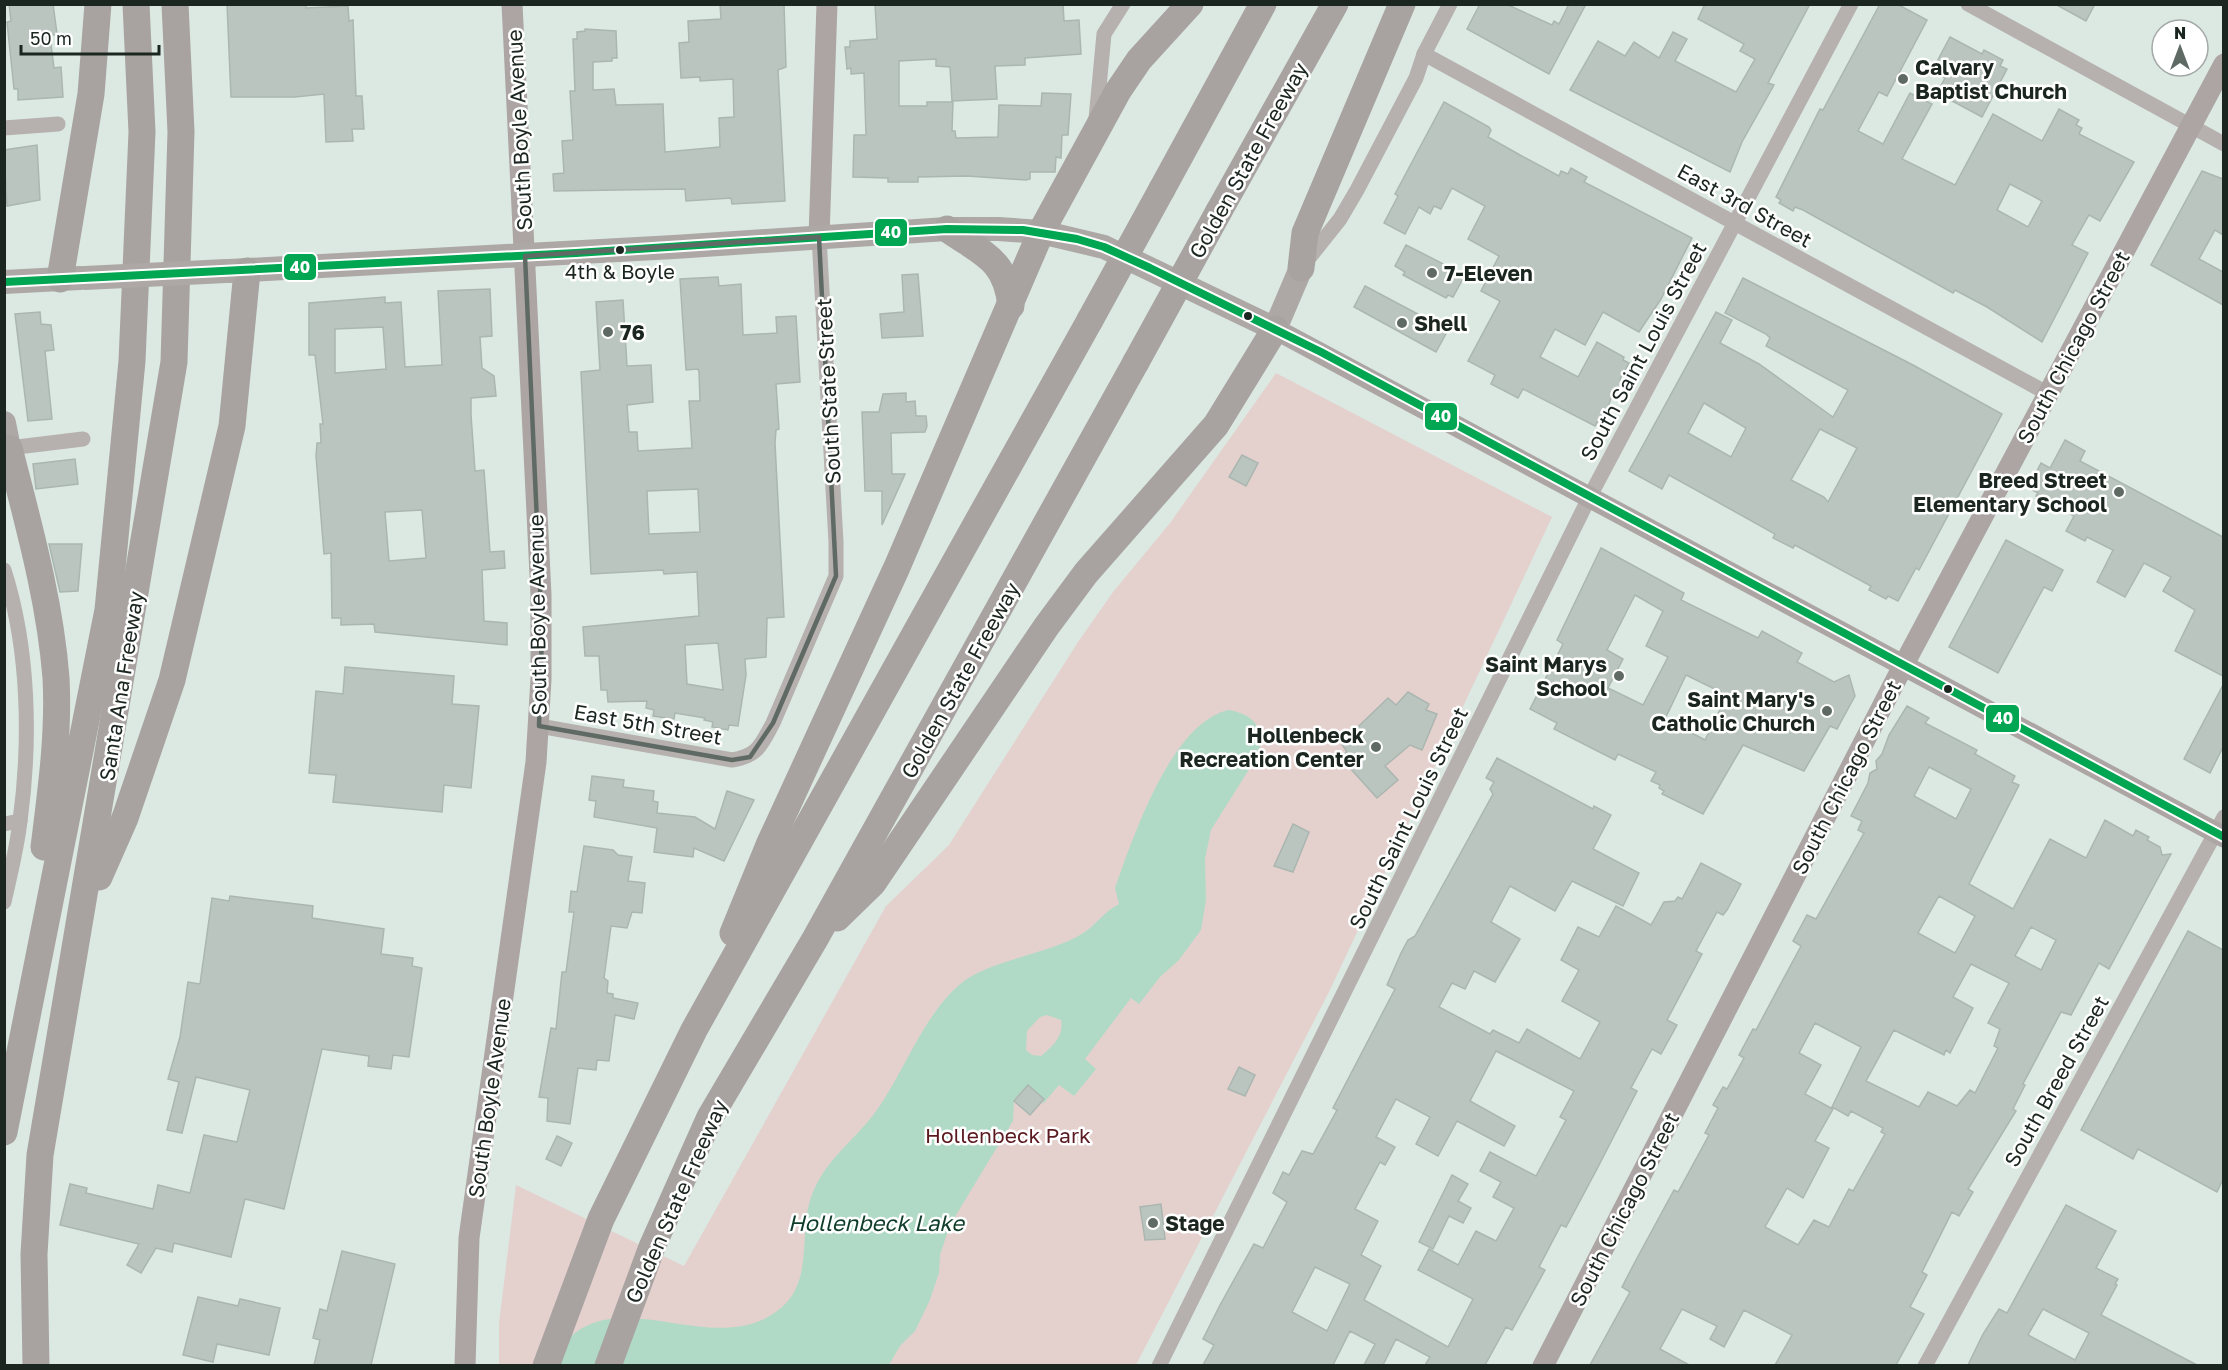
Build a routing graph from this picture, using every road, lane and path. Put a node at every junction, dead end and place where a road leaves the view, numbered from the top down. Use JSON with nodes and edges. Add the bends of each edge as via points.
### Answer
{"nodes":[{"id":1,"x":98,"y":4,"type":"edge"},
{"id":2,"x":136,"y":4,"type":"edge"},
{"id":3,"x":175,"y":4,"type":"edge"},
{"id":4,"x":512,"y":4,"type":"edge"},
{"id":5,"x":827,"y":4,"type":"edge"},
{"id":6,"x":1123,"y":4,"type":"edge"},
{"id":7,"x":1190,"y":4,"type":"edge"},
{"id":8,"x":1263,"y":4,"type":"edge"},
{"id":9,"x":1335,"y":4,"type":"edge"},
{"id":10,"x":1402,"y":4,"type":"edge"},
{"id":11,"x":1450,"y":4,"type":"edge"},
{"id":12,"x":1851,"y":4,"type":"edge"},
{"id":13,"x":1968,"y":4,"type":"edge"},
{"id":14,"x":1424,"y":54,"type":"junction"},
{"id":15,"x":2223,"y":64,"type":"edge"},
{"id":16,"x":58,"y":124,"type":"dead end"},
{"id":17,"x":2191,"y":127,"type":"junction"},
{"id":18,"x":4,"y":128,"type":"edge"},
{"id":19,"x":1095,"y":133,"type":"junction"},
{"id":20,"x":2223,"y":144,"type":"edge"},
{"id":21,"x":1735,"y":223,"type":"junction"},
{"id":22,"x":947,"y":229,"type":"junction"},
{"id":23,"x":1041,"y":232,"type":"junction"},
{"id":24,"x":819,"y":237,"type":"junction"},
{"id":25,"x":525,"y":256,"type":"junction"},
{"id":26,"x":1302,"y":268,"type":"junction"},
{"id":27,"x":236,"y":271,"type":"junction"},
{"id":28,"x":73,"y":278,"type":"junction"},
{"id":29,"x":4,"y":282,"type":"edge"},
{"id":30,"x":1011,"y":306,"type":"junction"},
{"id":31,"x":1275,"y":329,"type":"junction"},
{"id":32,"x":2047,"y":393,"type":"junction"},
{"id":33,"x":6,"y":432,"type":"edge"},
{"id":34,"x":83,"y":439,"type":"dead end"},
{"id":35,"x":1590,"y":496,"type":"junction"},
{"id":36,"x":4,"y":570,"type":"edge"},
{"id":37,"x":1903,"y":666,"type":"junction"},
{"id":38,"x":539,"y":726,"type":"junction"},
{"id":39,"x":750,"y":757,"type":"joint"},
{"id":40,"x":20,"y":821,"type":"junction"},
{"id":41,"x":4,"y":824,"type":"edge"},
{"id":42,"x":2221,"y":829,"type":"edge"},
{"id":43,"x":4,"y":902,"type":"edge"},
{"id":44,"x":83,"y":911,"type":"junction"},
{"id":45,"x":815,"y":939,"type":"junction"},
{"id":46,"x":694,"y":1030,"type":"junction"},
{"id":47,"x":5,"y":1126,"type":"edge"},
{"id":48,"x":36,"y":1365,"type":"edge"},
{"id":49,"x":465,"y":1365,"type":"edge"},
{"id":50,"x":546,"y":1365,"type":"edge"},
{"id":51,"x":608,"y":1365,"type":"edge"},
{"id":52,"x":1159,"y":1365,"type":"edge"},
{"id":53,"x":1543,"y":1365,"type":"edge"},
{"id":54,"x":1925,"y":1365,"type":"edge"}],
"edges":[{"from":1,"to":28,"type":"highway"},
{"from":2,"to":47,"type":"highway","name":"Santa Ana Freeway","via":[[142,132],[132,361],[108,610]]},
{"from":3,"to":44,"type":"highway","name":"Santa Ana Freeway","via":[[181,132],[174,362]]},
{"from":4,"to":25,"type":"main road","name":"South Boyle Avenue"},
{"from":5,"to":24,"type":"main road","name":"South State Street"},
{"from":6,"to":19,"type":"street","via":[[1104,34]]},
{"from":7,"to":19,"type":"highway","via":[[1139,60]]},
{"from":8,"to":46,"type":"highway","bridge":true},
{"from":9,"to":45,"type":"highway","name":"Golden State Freeway","bridge":true},
{"from":10,"to":26,"type":"highway","via":[[1305,233]]},
{"from":11,"to":14,"type":"street"},
{"from":12,"to":21,"type":"street","name":"South Saint Louis Street"},
{"from":13,"to":17,"type":"street"},
{"from":14,"to":21,"type":"street","name":"East 3rd Street"},
{"from":14,"to":26,"type":"street","via":[[1416,78],[1357,190]]},
{"from":15,"to":17,"type":"main road","name":"South Chicago Street"},
{"from":16,"to":18,"type":"street"},
{"from":17,"to":20,"type":"street"},
{"from":17,"to":32,"type":"main road","name":"South Chicago Street"},
{"from":19,"to":23,"type":"highway"},
{"from":21,"to":32,"type":"street","name":"East 3rd Street"},
{"from":21,"to":35,"type":"street","name":"South Saint Louis Street"},
{"from":22,"to":23,"type":"main road"},
{"from":22,"to":24,"type":"main road"},
{"from":22,"to":30,"type":"highway","via":[[997,264],[1009,287]]},
{"from":23,"to":30,"type":"highway"},
{"from":23,"to":31,"type":"main road","via":[[1104,247]]},
{"from":24,"to":25,"type":"main road"},
{"from":24,"to":39,"type":"street","name":"South State Street","via":[[836,576],[773,723]]},
{"from":25,"to":27,"type":"main road"},
{"from":25,"to":38,"type":"main road","name":"South Boyle Avenue","via":[[542,633]]},
{"from":26,"to":31,"type":"main road"},
{"from":27,"to":28,"type":"main road","bridge":true},
{"from":27,"to":44,"type":"highway","via":[[232,426],[172,681],[125,818]]},
{"from":28,"to":29,"type":"main road"},
{"from":30,"to":46,"type":"highway","via":[[769,845]]},
{"from":31,"to":35,"type":"main road"},
{"from":31,"to":45,"type":"highway","via":[[1216,425],[1086,573],[1053,618],[873,884]]},
{"from":32,"to":37,"type":"main road","name":"South Chicago Street"},
{"from":33,"to":34,"type":"street"},
{"from":33,"to":47,"type":"highway","via":[[40,579],[56,677],[54,761]]},
{"from":35,"to":37,"type":"main road"},
{"from":35,"to":52,"type":"street","name":"South Saint Louis Street"},
{"from":36,"to":40,"type":"street","via":[[22,657],[25,747]]},
{"from":37,"to":42,"type":"main road"},
{"from":37,"to":53,"type":"main road","name":"South Chicago Street"},
{"from":38,"to":39,"type":"street","name":"East 5th Street","via":[[732,760]]},
{"from":38,"to":49,"type":"main road","name":"South Boyle Avenue","via":[[469,1238]]},
{"from":40,"to":41,"type":"street"},
{"from":40,"to":43,"type":"street"},
{"from":42,"to":54,"type":"street","name":"South Breed Street"},
{"from":44,"to":48,"type":"highway","name":"Santa Ana Freeway","via":[[40,1155],[34,1254]]},
{"from":45,"to":51,"type":"highway","name":"Golden State Freeway","via":[[710,1117],[652,1247]]},
{"from":46,"to":50,"type":"highway","via":[[601,1219]]}]}
